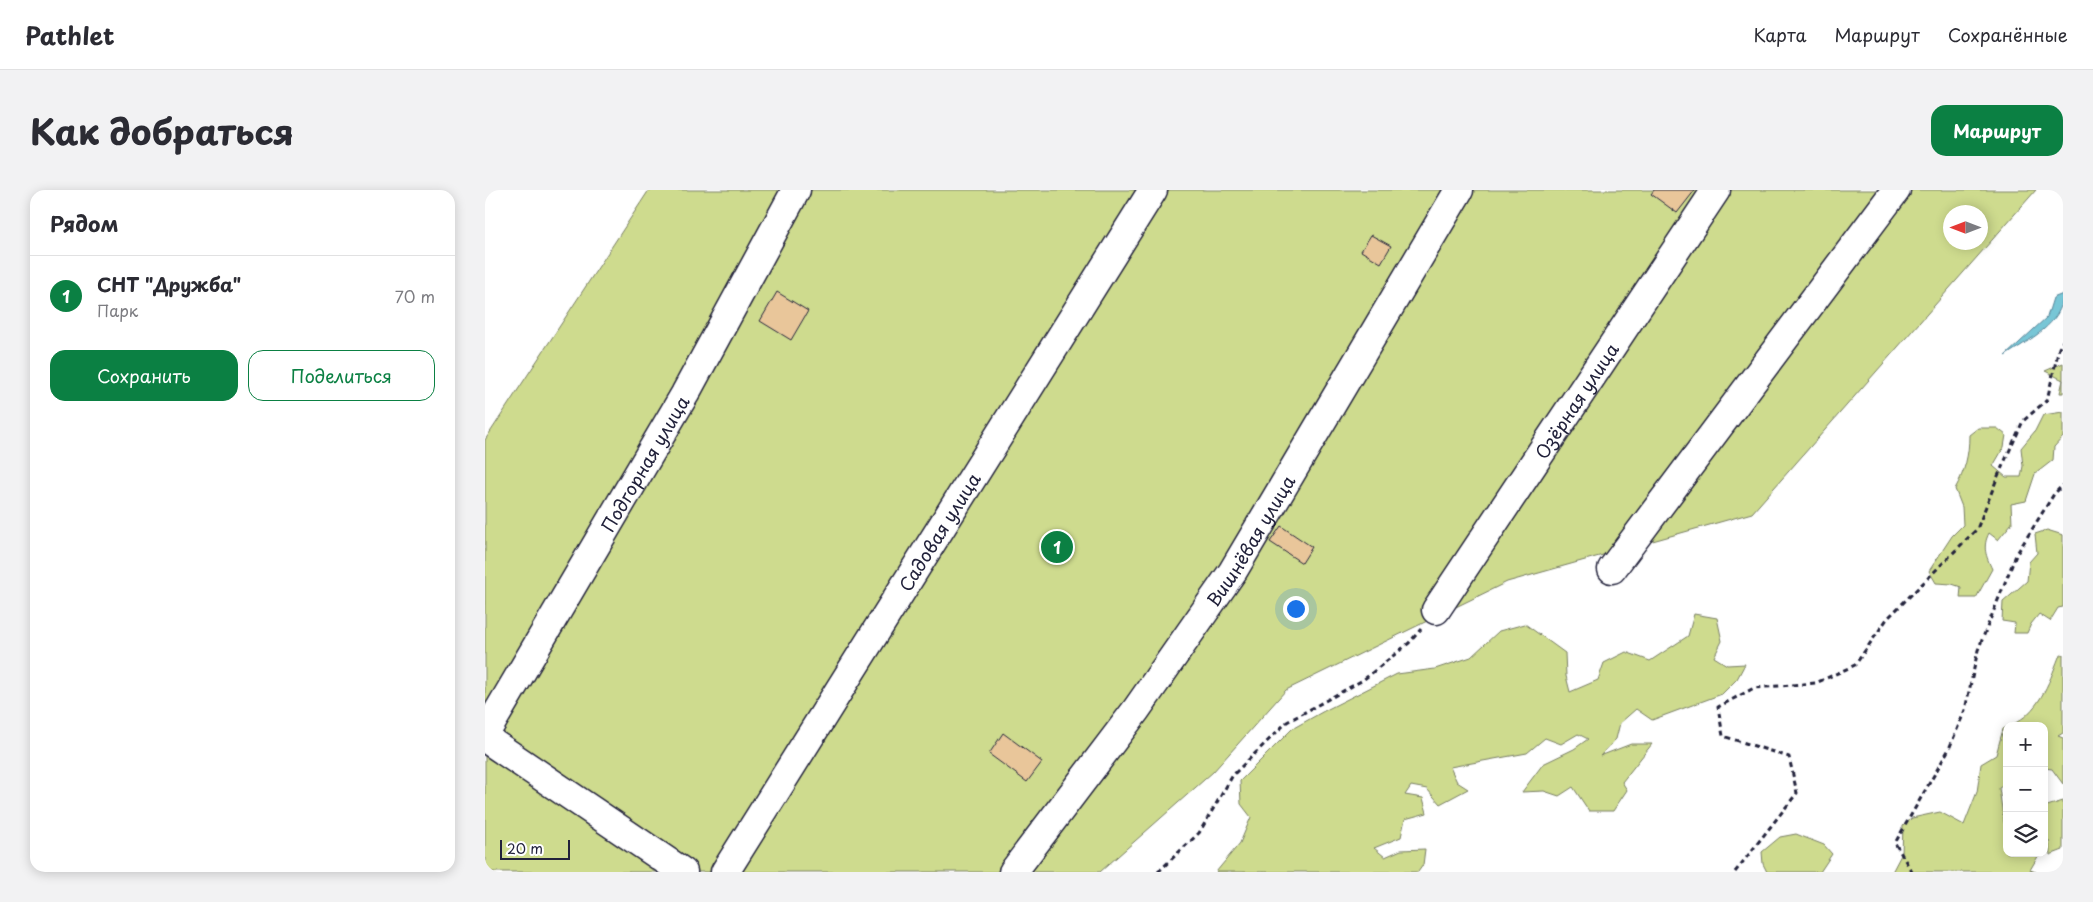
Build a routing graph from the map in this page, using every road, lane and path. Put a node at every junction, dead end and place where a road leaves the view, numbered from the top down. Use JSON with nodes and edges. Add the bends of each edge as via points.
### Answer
{"nodes":[{"id":1,"x":796,"y":190,"type":"edge"},
{"id":2,"x":1153,"y":190,"type":"edge"},
{"id":3,"x":1459,"y":190,"type":"edge"},
{"id":4,"x":1716,"y":190,"type":"edge"},
{"id":5,"x":1896,"y":190,"type":"edge"},
{"id":6,"x":2063,"y":341,"type":"edge"},
{"id":7,"x":2063,"y":485,"type":"edge"},
{"id":8,"x":1612,"y":569,"type":"dead end"},
{"id":9,"x":1436,"y":610,"type":"joint"},
{"id":10,"x":485,"y":734,"type":"edge"},
{"id":11,"x":485,"y":738,"type":"edge"},
{"id":12,"x":683,"y":872,"type":"edge"},
{"id":13,"x":725,"y":872,"type":"edge"},
{"id":14,"x":1013,"y":872,"type":"edge"},
{"id":15,"x":1157,"y":872,"type":"edge"},
{"id":16,"x":1735,"y":872,"type":"edge"},
{"id":17,"x":1912,"y":872,"type":"edge"}],
"edges":[{"from":1,"to":10,"type":"lane","name":"Подгорная улица","via":[[685,394]]},
{"from":2,"to":13,"type":"lane","name":"Садовая улица"},
{"from":3,"to":14,"type":"lane","name":"Вишнёвая улица","via":[[1233,571],[1137,710]]},
{"from":4,"to":9,"type":"lane","name":"Озёрная улица"},
{"from":5,"to":8,"type":"lane"},
{"from":6,"to":16,"type":"path","via":[[2047,400],[2023,421],[1977,529],[1887,619],[1855,665],[1817,683],[1754,688],[1718,707],[1723,736],[1789,756],[1797,793]]},
{"from":7,"to":17,"type":"path","via":[[2016,555],[1978,650],[1965,710],[1949,749],[1895,843]]},
{"from":9,"to":15,"type":"path","via":[[1409,643],[1363,680],[1287,722],[1233,775],[1199,833]]},
{"from":11,"to":12,"type":"lane"}]}
